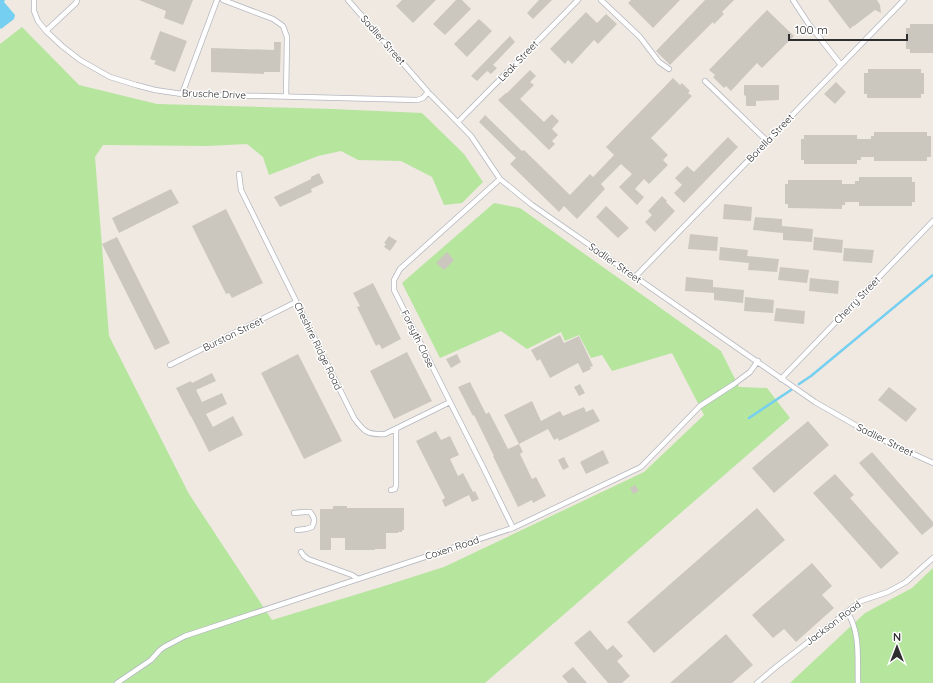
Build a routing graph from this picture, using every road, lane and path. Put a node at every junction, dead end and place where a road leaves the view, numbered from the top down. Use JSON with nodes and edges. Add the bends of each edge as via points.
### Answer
{"nodes":[{"id":1,"x":77,"y":0,"type":"edge"},
{"id":2,"x":217,"y":0,"type":"edge"},
{"id":3,"x":223,"y":0,"type":"edge"},
{"id":4,"x":348,"y":0,"type":"edge"},
{"id":5,"x":578,"y":0,"type":"edge"},
{"id":6,"x":601,"y":0,"type":"edge"},
{"id":7,"x":793,"y":0,"type":"edge"},
{"id":8,"x":904,"y":0,"type":"edge"},
{"id":9,"x":34,"y":2,"type":"edge"},
{"id":10,"x":46,"y":31,"type":"junction"},
{"id":11,"x":841,"y":65,"type":"junction"},
{"id":12,"x":669,"y":69,"type":"dead end"},
{"id":13,"x":705,"y":81,"type":"dead end"},
{"id":14,"x":428,"y":92,"type":"junction"},
{"id":15,"x":182,"y":94,"type":"junction"},
{"id":16,"x":286,"y":96,"type":"junction"},
{"id":17,"x":458,"y":122,"type":"junction"},
{"id":18,"x":767,"y":141,"type":"junction"},
{"id":19,"x":240,"y":174,"type":"dead end"},
{"id":20,"x":500,"y":179,"type":"junction"},
{"id":21,"x":933,"y":221,"type":"edge"},
{"id":22,"x":635,"y":277,"type":"junction"},
{"id":23,"x":296,"y":302,"type":"junction"},
{"id":24,"x":758,"y":361,"type":"junction"},
{"id":25,"x":170,"y":365,"type":"dead end"},
{"id":26,"x":781,"y":378,"type":"junction"},
{"id":27,"x":450,"y":402,"type":"junction"},
{"id":28,"x":396,"y":429,"type":"junction"},
{"id":29,"x":933,"y":463,"type":"edge"},
{"id":30,"x":392,"y":490,"type":"dead end"},
{"id":31,"x":294,"y":513,"type":"dead end"},
{"id":32,"x":513,"y":528,"type":"junction"},
{"id":33,"x":296,"y":530,"type":"dead end"},
{"id":34,"x":301,"y":552,"type":"dead end"},
{"id":35,"x":933,"y":558,"type":"edge"},
{"id":36,"x":358,"y":579,"type":"junction"},
{"id":37,"x":847,"y":612,"type":"junction"},
{"id":38,"x":117,"y":683,"type":"edge"},
{"id":39,"x":757,"y":683,"type":"edge"},
{"id":40,"x":858,"y":683,"type":"edge"}],
"edges":[{"from":1,"to":10,"type":"lane"},
{"from":2,"to":15,"type":"lane"},
{"from":3,"to":16,"type":"lane","via":[[273,19],[283,26],[287,36]]},
{"from":4,"to":14,"type":"lane","name":"Sadlier Street"},
{"from":5,"to":17,"type":"lane","name":"Leak Street"},
{"from":6,"to":12,"type":"lane","via":[[640,37],[658,62]]},
{"from":7,"to":11,"type":"lane"},
{"from":8,"to":11,"type":"lane","name":"Borella Street"},
{"from":9,"to":10,"type":"lane","name":"Brusche Drive","via":[[38,21]]},
{"from":10,"to":15,"type":"lane","name":"Brusche Drive","via":[[80,60],[110,77],[155,90]]},
{"from":11,"to":18,"type":"lane","name":"Borella Street"},
{"from":13,"to":18,"type":"lane"},
{"from":14,"to":16,"type":"lane","name":"Brusche Drive","via":[[417,100]]},
{"from":14,"to":17,"type":"lane","name":"Sadlier Street"},
{"from":15,"to":16,"type":"lane","name":"Brusche Drive"},
{"from":17,"to":20,"type":"lane","name":"Sadlier Street","via":[[471,136]]},
{"from":18,"to":22,"type":"lane","name":"Borella Street"},
{"from":19,"to":23,"type":"lane","name":"Cheshire Ridge Road","via":[[241,190]]},
{"from":20,"to":22,"type":"lane","name":"Sadlier Street","via":[[532,205]]},
{"from":20,"to":27,"type":"lane","name":"Forsyth Close","via":[[400,269],[394,280],[394,290]]},
{"from":21,"to":26,"type":"lane","name":"Cherry Street"},
{"from":22,"to":24,"type":"lane","name":"Sadlier Street"},
{"from":23,"to":25,"type":"lane","name":"Burston Street"},
{"from":23,"to":28,"type":"lane","name":"Cheshire Ridge Road","via":[[354,418],[362,429],[373,434],[385,434]]},
{"from":24,"to":26,"type":"lane","name":"Sadlier Street"},
{"from":24,"to":32,"type":"lane","name":"Coxen Road","via":[[750,372],[700,406],[641,467]]},
{"from":26,"to":29,"type":"lane","name":"Sadlier Street","via":[[854,425]]},
{"from":27,"to":28,"type":"lane","name":"Cheshire Ridge Road"},
{"from":27,"to":32,"type":"lane","name":"Forsyth Close"},
{"from":28,"to":30,"type":"lane","via":[[396,485]]},
{"from":31,"to":33,"type":"lane","via":[[310,512],[314,517],[312,527]]},
{"from":32,"to":36,"type":"lane","name":"Coxen Road"},
{"from":34,"to":36,"type":"lane","via":[[308,559]]},
{"from":35,"to":37,"type":"lane","name":"Jackson Road","via":[[906,582],[888,592],[861,601]]},
{"from":36,"to":38,"type":"lane","name":"Coxen Road","via":[[185,636],[164,647],[151,660]]},
{"from":37,"to":39,"type":"lane","name":"Jackson Road"},
{"from":37,"to":40,"type":"lane","via":[[857,635]]}]}
